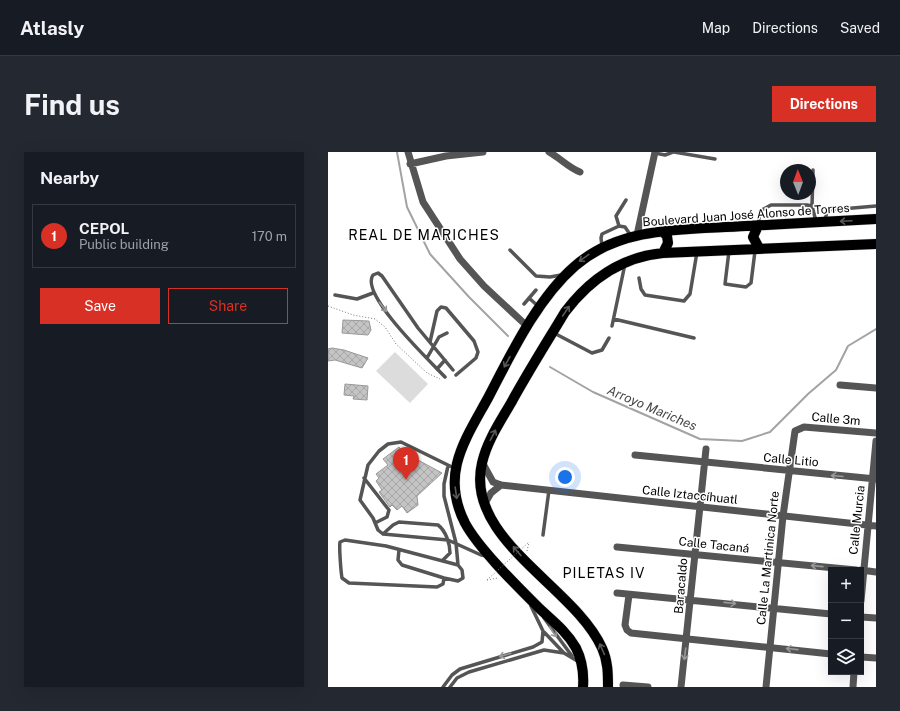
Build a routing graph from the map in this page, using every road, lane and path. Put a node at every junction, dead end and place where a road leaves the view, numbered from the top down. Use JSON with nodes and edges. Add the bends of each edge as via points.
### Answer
{"nodes":[{"id":1,"x":408,"y":152,"type":"edge"},
{"id":2,"x":480,"y":152,"type":"edge"},
{"id":3,"x":549,"y":152,"type":"edge"},
{"id":4,"x":655,"y":152,"type":"edge"},
{"id":5,"x":673,"y":152,"type":"edge"},
{"id":6,"x":446,"y":154,"type":"edge"},
{"id":7,"x":715,"y":159,"type":"dead end"},
{"id":8,"x":410,"y":164,"type":"junction"},
{"id":9,"x":580,"y":172,"type":"dead end"},
{"id":10,"x":626,"y":200,"type":"dead end"},
{"id":11,"x":812,"y":200,"type":"edge"},
{"id":12,"x":812,"y":206,"type":"junction"},
{"id":13,"x":876,"y":206,"type":"edge"},
{"id":14,"x":876,"y":219,"type":"edge"},
{"id":15,"x":820,"y":222,"type":"junction"},
{"id":16,"x":619,"y":226,"type":"junction"},
{"id":17,"x":758,"y":226,"type":"junction"},
{"id":18,"x":662,"y":231,"type":"junction"},
{"id":19,"x":634,"y":236,"type":"junction"},
{"id":20,"x":876,"y":244,"type":"edge"},
{"id":21,"x":603,"y":248,"type":"junction"},
{"id":22,"x":757,"y":248,"type":"junction"},
{"id":23,"x":510,"y":250,"type":"dead end"},
{"id":24,"x":729,"y":250,"type":"junction"},
{"id":25,"x":697,"y":251,"type":"junction"},
{"id":26,"x":663,"y":253,"type":"junction"},
{"id":27,"x":626,"y":261,"type":"junction"},
{"id":28,"x":566,"y":274,"type":"junction"},
{"id":29,"x":639,"y":278,"type":"dead end"},
{"id":30,"x":536,"y":290,"type":"dead end"},
{"id":31,"x":373,"y":294,"type":"junction"},
{"id":32,"x":335,"y":295,"type":"dead end"},
{"id":33,"x":529,"y":298,"type":"junction"},
{"id":34,"x":524,"y":304,"type":"dead end"},
{"id":35,"x":328,"y":306,"type":"edge"},
{"id":36,"x":540,"y":307,"type":"junction"},
{"id":37,"x":614,"y":319,"type":"junction"},
{"id":38,"x":612,"y":326,"type":"dead end"},
{"id":39,"x":528,"y":327,"type":"junction"},
{"id":40,"x":446,"y":333,"type":"dead end"},
{"id":41,"x":553,"y":333,"type":"junction"},
{"id":42,"x":609,"y":338,"type":"dead end"},
{"id":43,"x":694,"y":338,"type":"dead end"},
{"id":44,"x":430,"y":342,"type":"junction"},
{"id":45,"x":434,"y":347,"type":"junction"},
{"id":46,"x":427,"y":358,"type":"junction"},
{"id":47,"x":445,"y":360,"type":"junction"},
{"id":48,"x":437,"y":369,"type":"junction"},
{"id":49,"x":453,"y":370,"type":"dead end"},
{"id":50,"x":456,"y":375,"type":"dead end"},
{"id":51,"x":444,"y":379,"type":"joint"},
{"id":52,"x":840,"y":385,"type":"dead end"},
{"id":53,"x":876,"y":388,"type":"edge"},
{"id":54,"x":795,"y":431,"type":"joint"},
{"id":55,"x":876,"y":433,"type":"edge"},
{"id":56,"x":876,"y":441,"type":"edge"},
{"id":57,"x":706,"y":449,"type":"dead end"},
{"id":58,"x":635,"y":455,"type":"dead end"},
{"id":59,"x":482,"y":462,"type":"junction"},
{"id":60,"x":705,"y":463,"type":"junction"},
{"id":61,"x":452,"y":467,"type":"junction"},
{"id":62,"x":789,"y":471,"type":"junction"},
{"id":63,"x":364,"y":478,"type":"junction"},
{"id":64,"x":874,"y":479,"type":"edge"},
{"id":65,"x":502,"y":485,"type":"junction"},
{"id":66,"x":549,"y":490,"type":"junction"},
{"id":67,"x":484,"y":505,"type":"junction"},
{"id":68,"x":699,"y":508,"type":"junction"},
{"id":69,"x":783,"y":516,"type":"junction"},
{"id":70,"x":375,"y":523,"type":"junction"},
{"id":71,"x":872,"y":526,"type":"edge"},
{"id":72,"x":383,"y":534,"type":"junction"},
{"id":73,"x":543,"y":535,"type":"dead end"},
{"id":74,"x":448,"y":540,"type":"junction"},
{"id":75,"x":529,"y":542,"type":"dead end"},
{"id":76,"x":456,"y":543,"type":"junction"},
{"id":77,"x":617,"y":547,"type":"dead end"},
{"id":78,"x":399,"y":550,"type":"junction"},
{"id":79,"x":695,"y":554,"type":"junction"},
{"id":80,"x":491,"y":556,"type":"junction"},
{"id":81,"x":443,"y":560,"type":"junction"},
{"id":82,"x":778,"y":562,"type":"junction"},
{"id":83,"x":458,"y":565,"type":"junction"},
{"id":84,"x":829,"y":567,"type":"edge"},
{"id":85,"x":861,"y":567,"type":"edge"},
{"id":86,"x":864,"y":570,"type":"edge"},
{"id":87,"x":876,"y":572,"type":"edge"},
{"id":88,"x":444,"y":578,"type":"junction"},
{"id":89,"x":487,"y":580,"type":"dead end"},
{"id":90,"x":522,"y":590,"type":"junction"},
{"id":91,"x":617,"y":593,"type":"dead end"},
{"id":92,"x":629,"y":594,"type":"junction"},
{"id":93,"x":691,"y":599,"type":"junction"},
{"id":94,"x":536,"y":605,"type":"junction"},
{"id":95,"x":774,"y":608,"type":"junction"},
{"id":96,"x":828,"y":614,"type":"edge"},
{"id":97,"x":864,"y":617,"type":"edge"},
{"id":98,"x":876,"y":618,"type":"edge"},
{"id":99,"x":543,"y":631,"type":"junction"},
{"id":100,"x":687,"y":638,"type":"junction"},
{"id":101,"x":770,"y":647,"type":"junction"},
{"id":102,"x":564,"y":653,"type":"junction"},
{"id":103,"x":828,"y":654,"type":"edge"},
{"id":104,"x":573,"y":657,"type":"junction"},
{"id":105,"x":864,"y":657,"type":"edge"},
{"id":106,"x":876,"y":658,"type":"edge"},
{"id":107,"x":582,"y":665,"type":"junction"},
{"id":108,"x":854,"y":675,"type":"edge"},
{"id":109,"x":623,"y":685,"type":"dead end"},
{"id":110,"x":443,"y":687,"type":"edge"},
{"id":111,"x":450,"y":687,"type":"edge"},
{"id":112,"x":583,"y":687,"type":"edge"},
{"id":113,"x":608,"y":687,"type":"edge"},
{"id":114,"x":648,"y":687,"type":"edge"},
{"id":115,"x":681,"y":687,"type":"edge"},
{"id":116,"x":766,"y":687,"type":"edge"},
{"id":117,"x":853,"y":687,"type":"edge"}],
"edges":[{"from":1,"to":8,"type":"street"},
{"from":2,"to":6,"type":"street"},
{"from":3,"to":9,"type":"street"},
{"from":4,"to":5,"type":"lane","via":[[665,155]]},
{"from":4,"to":19,"type":"street"},
{"from":5,"to":7,"type":"lane"},
{"from":6,"to":8,"type":"street"},
{"from":8,"to":39,"type":"street","via":[[426,208],[460,259],[484,286]]},
{"from":10,"to":16,"type":"lane","via":[[616,216]]},
{"from":11,"to":12,"type":"lane"},
{"from":12,"to":15,"type":"lane"},
{"from":12,"to":17,"type":"lane","via":[[771,205],[763,208],[758,215]]},
{"from":13,"to":15,"type":"lane","via":[[830,210]]},
{"from":14,"to":15,"type":"main road","name":"Boulevard Juan José Alonso de Torres","one_way":true},
{"from":15,"to":17,"type":"main road","name":"Boulevard Juan José Alonso de Torres"},
{"from":16,"to":19,"type":"lane","via":[[625,227]]},
{"from":16,"to":21,"type":"lane","via":[[601,236]]},
{"from":17,"to":18,"type":"main road","name":"Boulevard Juan José Alonso de Torres"},
{"from":17,"to":22,"type":"main road","via":[[753,237]]},
{"from":18,"to":19,"type":"main road","name":"Boulevard Juan José Alonso de Torres"},
{"from":18,"to":26,"type":"main road","via":[[668,243]]},
{"from":19,"to":21,"type":"main road","name":"Boulevard Juan José Alonso de Torres"},
{"from":20,"to":22,"type":"main road"},
{"from":21,"to":28,"type":"main road","name":"Boulevard Juan José Alonso de Torres","one_way":true,"via":[[583,259]]},
{"from":22,"to":24,"type":"main road"},
{"from":22,"to":24,"type":"lane","via":[[751,283],[746,287],[725,284]]},
{"from":23,"to":28,"type":"lane","via":[[536,276]]},
{"from":24,"to":25,"type":"main road"},
{"from":25,"to":26,"type":"main road"},
{"from":25,"to":29,"type":"lane","via":[[690,294],[684,301],[645,295]]},
{"from":26,"to":27,"type":"main road"},
{"from":27,"to":37,"type":"lane"},
{"from":41,"to":27,"type":"main road","one_way":true,"via":[[565,312],[590,283]]},
{"from":28,"to":36,"type":"main road","name":"Boulevard Juan José Alonso de Torres"},
{"from":30,"to":33,"type":"lane"},
{"from":31,"to":32,"type":"lane","via":[[357,299]]},
{"from":31,"to":44,"type":"lane","via":[[370,280],[378,273]]},
{"from":31,"to":46,"type":"lane","one_way":true},
{"from":33,"to":34,"type":"lane"},
{"from":33,"to":36,"type":"lane"},
{"from":35,"to":51,"type":"path","via":[[352,315],[375,319],[385,327],[396,344],[427,373]]},
{"from":36,"to":39,"type":"main road","name":"Boulevard Juan José Alonso de Torres"},
{"from":37,"to":38,"type":"lane"},
{"from":37,"to":43,"type":"lane"},
{"from":39,"to":61,"type":"main road","name":"Boulevard Juan José Alonso de Torres","one_way":true,"via":[[465,438]]},
{"from":40,"to":45,"type":"lane","via":[[440,335]]},
{"from":41,"to":42,"type":"lane","via":[[592,353],[602,350]]},
{"from":59,"to":41,"type":"main road","one_way":true,"via":[[491,437]]},
{"from":44,"to":45,"type":"lane"},
{"from":44,"to":50,"type":"lane","via":[[437,311],[441,307],[446,308],[474,341],[478,352],[476,358]]},
{"from":45,"to":46,"type":"lane"},
{"from":45,"to":47,"type":"lane"},
{"from":46,"to":48,"type":"lane"},
{"from":47,"to":48,"type":"lane"},
{"from":47,"to":49,"type":"lane"},
{"from":48,"to":51,"type":"lane"},
{"from":52,"to":53,"type":"street"},
{"from":54,"to":55,"type":"street","name":"Calle 3m","via":[[804,427]]},
{"from":54,"to":62,"type":"street","name":"Calle La Martinica Norte"},
{"from":56,"to":64,"type":"street","name":"Calle Murcia"},
{"from":57,"to":60,"type":"street","name":"Baracaldo"},
{"from":58,"to":60,"type":"street","name":"Calle Litio"},
{"from":59,"to":65,"type":"street","via":[[493,482]]},
{"from":59,"to":67,"type":"main road","via":[[480,487]]},
{"from":60,"to":62,"type":"street","name":"Calle Litio"},
{"from":60,"to":68,"type":"street","name":"Baracaldo"},
{"from":61,"to":63,"type":"lane","via":[[401,442],[393,442],[383,447],[371,460]]},
{"from":61,"to":76,"type":"lane","via":[[444,484],[444,496]]},
{"from":61,"to":80,"type":"main road","name":"Boulevard Juan José Alonso de Torres","one_way":true,"via":[[462,516],[476,539]]},
{"from":64,"to":62,"type":"street","name":"Calle Litio","one_way":true},
{"from":62,"to":69,"type":"street","name":"Calle La Martinica Norte"},
{"from":63,"to":70,"type":"lane","via":[[360,500]]},
{"from":63,"to":70,"type":"lane","via":[[389,510],[387,517]]},
{"from":64,"to":71,"type":"street","name":"Calle Murcia"},
{"from":65,"to":66,"type":"street","name":"Calle Iztaccíhuatl"},
{"from":65,"to":67,"type":"street","via":[[491,493]]},
{"from":66,"to":68,"type":"street","name":"Calle Iztaccíhuatl"},
{"from":66,"to":73,"type":"lane"},
{"from":113,"to":67,"type":"main road","one_way":true,"via":[[606,659],[594,634],[504,536]]},
{"from":68,"to":69,"type":"street","name":"Calle Iztaccíhuatl"},
{"from":68,"to":79,"type":"street","name":"Baracaldo"},
{"from":69,"to":71,"type":"street","name":"Calle Iztaccíhuatl"},
{"from":69,"to":82,"type":"street","name":"Calle La Martinica Norte"},
{"from":70,"to":72,"type":"lane"},
{"from":71,"to":85,"type":"street","name":"Calle Murcia"},
{"from":72,"to":74,"type":"lane"},
{"from":72,"to":74,"type":"lane","via":[[396,523],[415,523],[438,526]]},
{"from":74,"to":76,"type":"lane"},
{"from":74,"to":81,"type":"lane","via":[[450,553]]},
{"from":75,"to":89,"type":"path","bridge":true},
{"from":76,"to":80,"type":"lane","via":[[481,555]]},
{"from":76,"to":83,"type":"lane"},
{"from":77,"to":79,"type":"street","name":"Calle Tacaná"},
{"from":78,"to":81,"type":"lane"},
{"from":78,"to":88,"type":"lane","via":[[398,560],[402,565]]},
{"from":78,"to":88,"type":"lane","via":[[345,540],[340,542],[342,578],[349,583],[437,587],[442,584]]},
{"from":79,"to":82,"type":"street","name":"Calle Tacaná"},
{"from":79,"to":93,"type":"street","name":"Baracaldo"},
{"from":80,"to":90,"type":"main road","name":"Boulevard Juan José Alonso de Torres"},
{"from":81,"to":83,"type":"lane"},
{"from":84,"to":82,"type":"street","name":"Calle Tacaná","one_way":true},
{"from":82,"to":95,"type":"street","name":"Calle La Martinica Norte"},
{"from":83,"to":88,"type":"lane","via":[[462,570],[462,580]]},
{"from":86,"to":87,"type":"street","name":"Calle Tacaná"},
{"from":90,"to":94,"type":"main road","name":"Boulevard Juan José Alonso de Torres"},
{"from":90,"to":99,"type":"lane"},
{"from":91,"to":92,"type":"street"},
{"from":92,"to":93,"type":"street"},
{"from":92,"to":100,"type":"street","via":[[625,625],[627,630]]},
{"from":93,"to":95,"type":"street","one_way":true},
{"from":93,"to":100,"type":"street","name":"Baracaldo"},
{"from":94,"to":104,"type":"lane","one_way":true},
{"from":94,"to":107,"type":"main road","name":"Boulevard Juan José Alonso de Torres","via":[[571,640]]},
{"from":95,"to":96,"type":"street"},
{"from":95,"to":101,"type":"street","name":"Calle La Martinica Norte"},
{"from":97,"to":98,"type":"street"},
{"from":99,"to":102,"type":"lane"},
{"from":99,"to":110,"type":"lane","one_way":true,"via":[[543,640],[540,644],[460,669]]},
{"from":100,"to":101,"type":"street"},
{"from":100,"to":115,"type":"street","name":"Baracaldo","one_way":true},
{"from":103,"to":101,"type":"street","one_way":true},
{"from":101,"to":116,"type":"street","name":"Calle La Martinica Norte"},
{"from":102,"to":104,"type":"lane"},
{"from":102,"to":111,"type":"lane","via":[[544,650],[499,662],[462,675]]},
{"from":104,"to":107,"type":"lane"},
{"from":105,"to":106,"type":"street"},
{"from":107,"to":112,"type":"main road","name":"Boulevard Juan José Alonso de Torres"},
{"from":108,"to":117,"type":"street"},
{"from":109,"to":114,"type":"street"}]}
